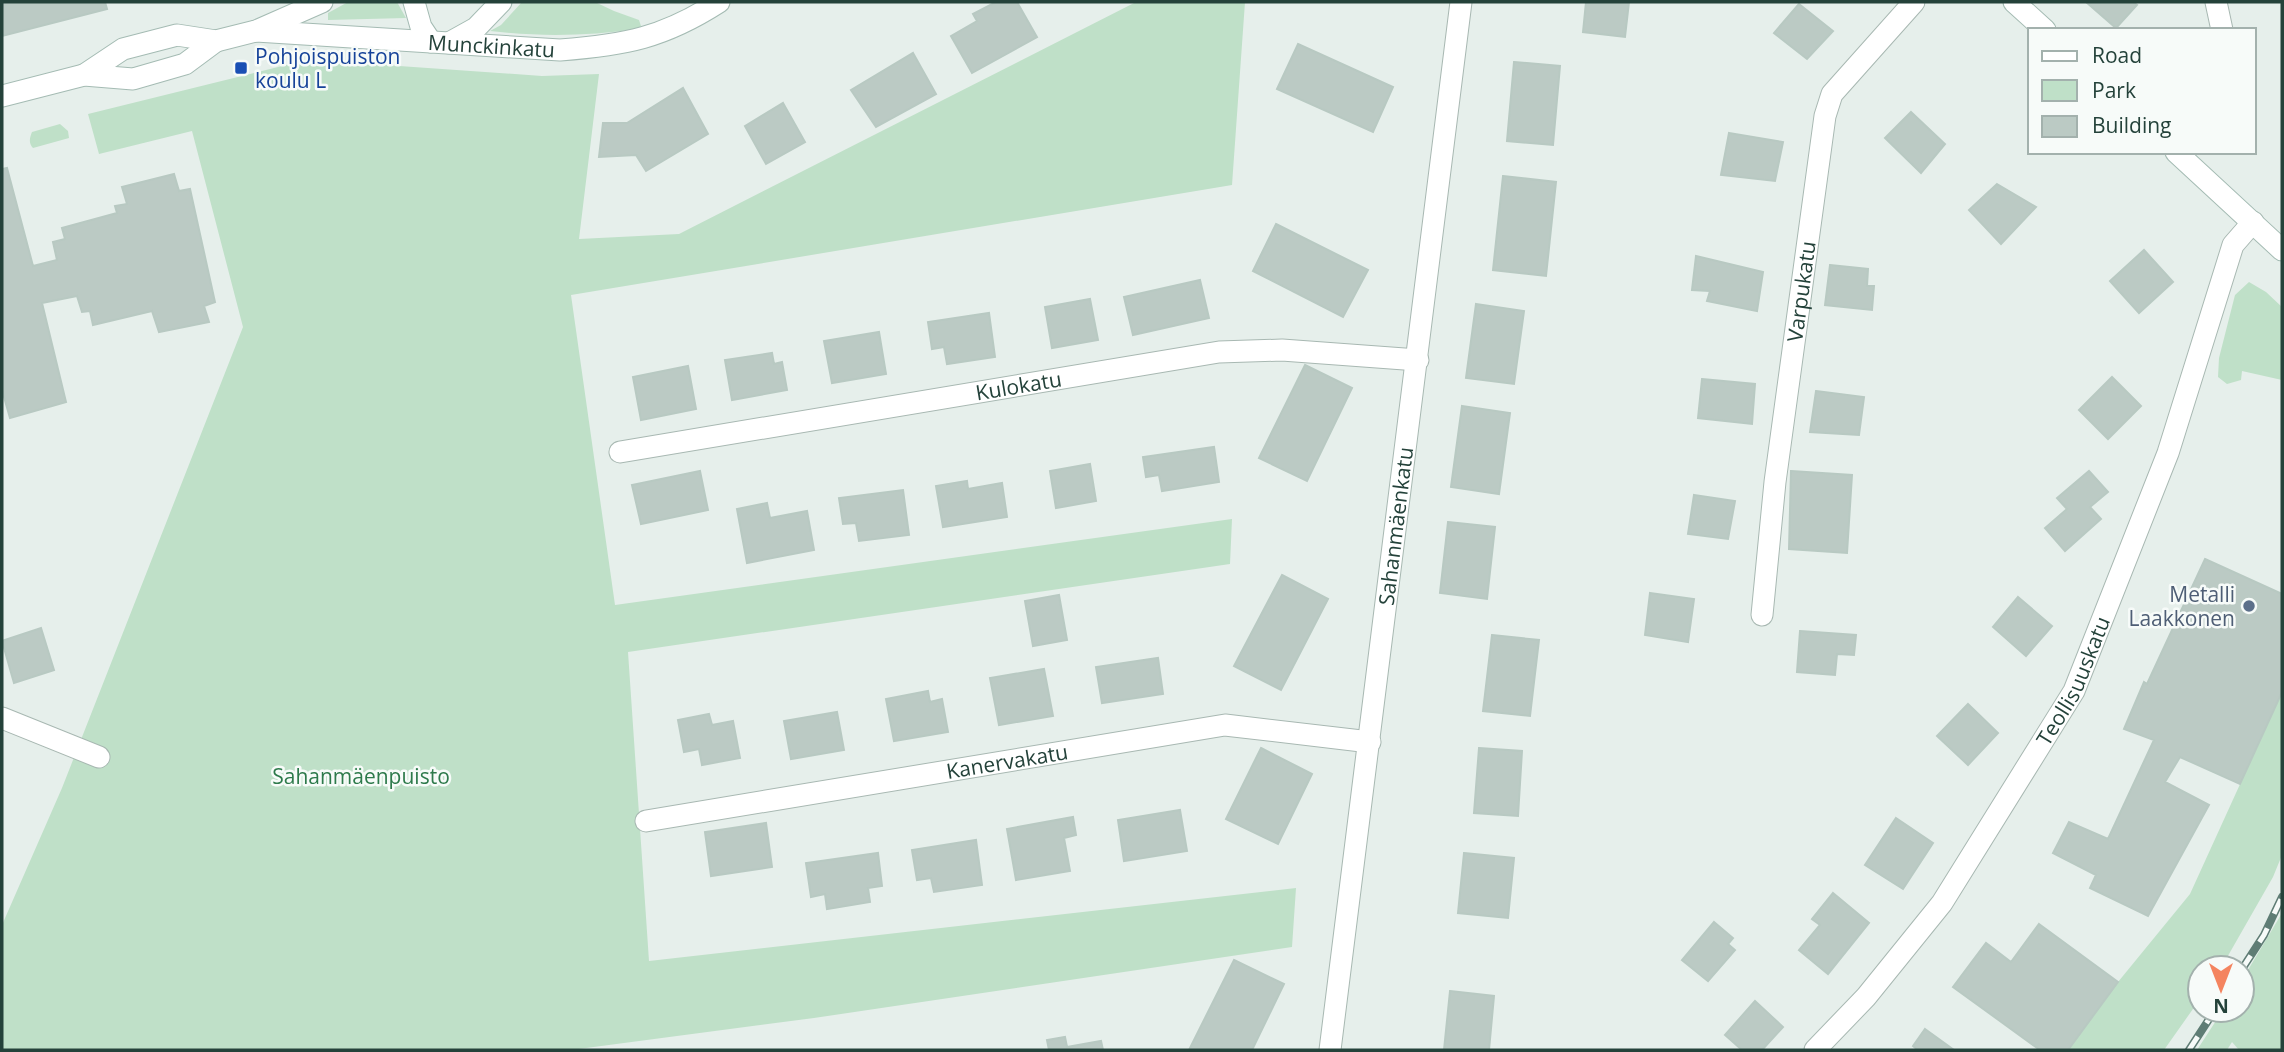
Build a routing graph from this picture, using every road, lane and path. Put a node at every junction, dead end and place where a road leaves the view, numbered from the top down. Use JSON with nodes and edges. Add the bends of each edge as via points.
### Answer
{"nodes":[{"id":1,"x":322,"y":2,"type":"edge"},
{"id":2,"x":414,"y":2,"type":"edge"},
{"id":3,"x":500,"y":2,"type":"edge"},
{"id":4,"x":719,"y":2,"type":"edge"},
{"id":5,"x":1461,"y":2,"type":"edge"},
{"id":6,"x":1914,"y":2,"type":"edge"},
{"id":7,"x":2014,"y":2,"type":"edge"},
{"id":8,"x":2217,"y":2,"type":"edge"},
{"id":9,"x":2043,"y":28,"type":"edge"},
{"id":10,"x":2222,"y":28,"type":"edge"},
{"id":11,"x":256,"y":31,"type":"junction"},
{"id":12,"x":216,"y":41,"type":"junction"},
{"id":13,"x":440,"y":43,"type":"junction"},
{"id":14,"x":84,"y":75,"type":"junction"},
{"id":15,"x":2,"y":96,"type":"edge"},
{"id":16,"x":2185,"y":155,"type":"edge"},
{"id":17,"x":2253,"y":222,"type":"junction"},
{"id":18,"x":2282,"y":250,"type":"edge"},
{"id":19,"x":1418,"y":359,"type":"junction"},
{"id":20,"x":620,"y":452,"type":"dead end"},
{"id":21,"x":1762,"y":615,"type":"dead end"},
{"id":22,"x":2,"y":718,"type":"edge"},
{"id":23,"x":1370,"y":741,"type":"junction"},
{"id":24,"x":99,"y":757,"type":"dead end"},
{"id":25,"x":646,"y":821,"type":"dead end"},
{"id":26,"x":1330,"y":1050,"type":"edge"},
{"id":27,"x":1815,"y":1050,"type":"edge"}],
"edges":[{"from":1,"to":11,"type":"street","name":"Munckinkatu"},
{"from":2,"to":13,"type":"street","via":[[421,27]]},
{"from":3,"to":13,"type":"street","via":[[476,28]]},
{"from":4,"to":13,"type":"street","name":"Munckinkatu","via":[[649,37],[608,46],[560,50]]},
{"from":5,"to":19,"type":"street","name":"Sahanmäenkatu"},
{"from":6,"to":21,"type":"street","name":"Varpukatu","via":[[1832,94],[1825,116],[1775,482]]},
{"from":7,"to":9,"type":"street"},
{"from":8,"to":10,"type":"street"},
{"from":11,"to":12,"type":"street","name":"Munckinkatu"},
{"from":11,"to":13,"type":"street","name":"Munckinkatu"},
{"from":12,"to":14,"type":"street","name":"Munckinkatu","via":[[177,36],[123,49]]},
{"from":12,"to":14,"type":"street","name":"Munckinkatu","via":[[185,64],[133,79]]},
{"from":14,"to":15,"type":"street","name":"Munckinkatu"},
{"from":16,"to":17,"type":"street"},
{"from":17,"to":18,"type":"street"},
{"from":17,"to":27,"type":"street","name":"Teollisuuskatu","via":[[2233,245],[2168,453],[2074,691],[1942,903],[1866,997]]},
{"from":19,"to":20,"type":"street","name":"Kulokatu","via":[[1283,349],[1219,352]]},
{"from":19,"to":23,"type":"street","name":"Sahanmäenkatu"},
{"from":22,"to":24,"type":"street"},
{"from":23,"to":25,"type":"street","name":"Kanervakatu","via":[[1225,725]]},
{"from":23,"to":26,"type":"street","name":"Sahanmäenkatu"}]}
